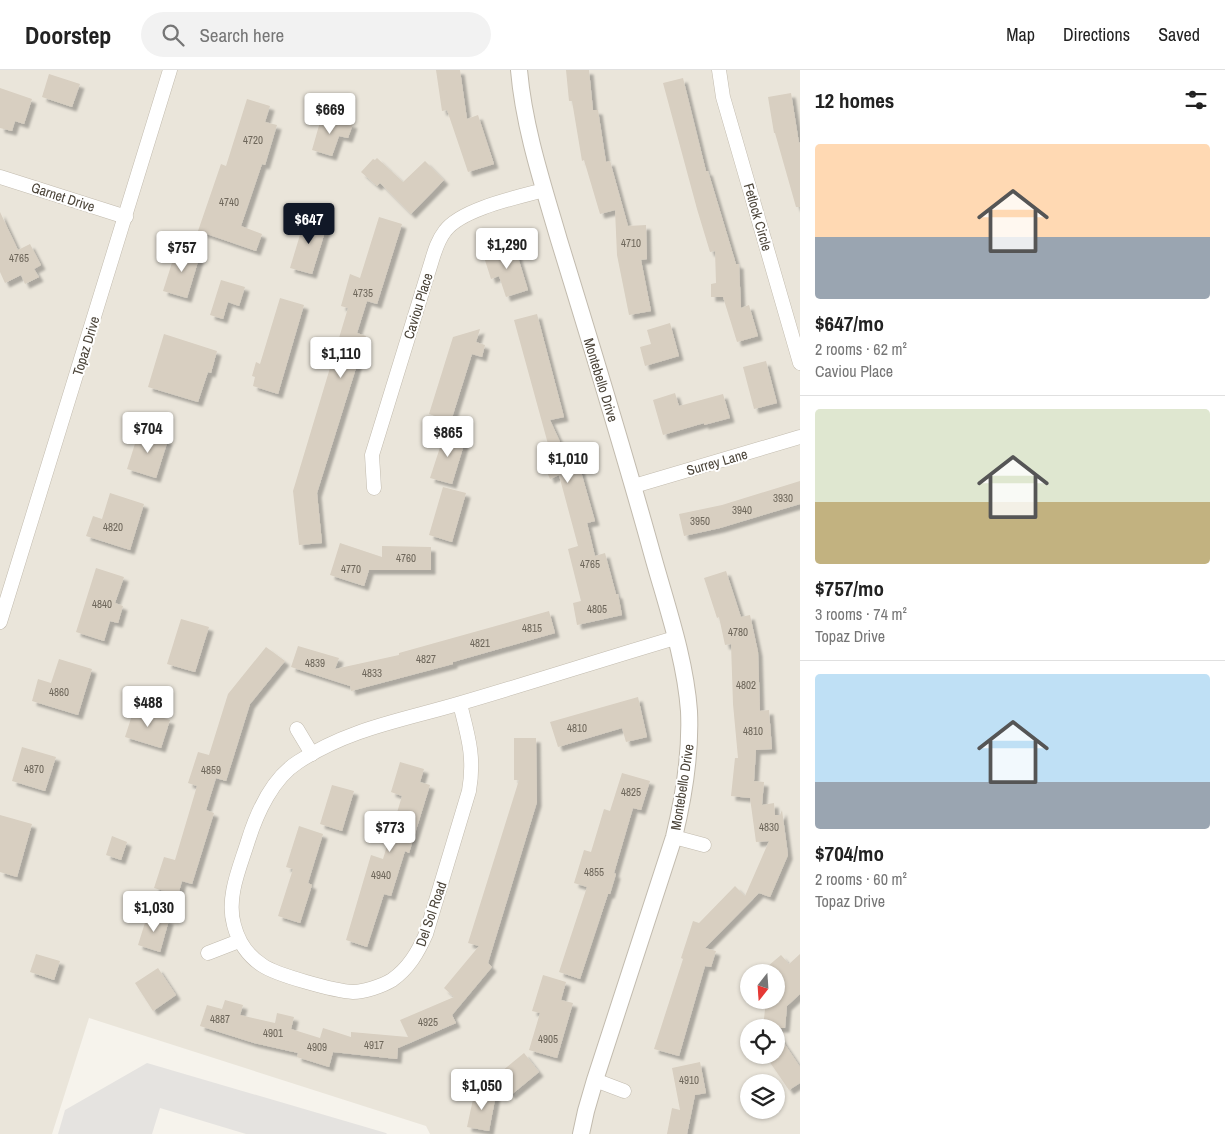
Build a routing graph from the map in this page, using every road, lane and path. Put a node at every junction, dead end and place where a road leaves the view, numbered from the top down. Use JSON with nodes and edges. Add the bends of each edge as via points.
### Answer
{"nodes":[{"id":1,"x":170,"y":70,"type":"edge"},
{"id":2,"x":519,"y":70,"type":"edge"},
{"id":3,"x":719,"y":70,"type":"edge"},
{"id":4,"x":0,"y":177,"type":"edge"},
{"id":5,"x":544,"y":190,"type":"junction"},
{"id":6,"x":126,"y":217,"type":"junction"},
{"id":7,"x":800,"y":363,"type":"edge"},
{"id":8,"x":800,"y":437,"type":"edge"},
{"id":9,"x":634,"y":486,"type":"junction"},
{"id":10,"x":374,"y":488,"type":"dead end"},
{"id":11,"x":0,"y":622,"type":"edge"},
{"id":12,"x":675,"y":638,"type":"junction"},
{"id":13,"x":460,"y":704,"type":"junction"},
{"id":14,"x":297,"y":729,"type":"dead end"},
{"id":15,"x":312,"y":754,"type":"junction"},
{"id":16,"x":674,"y":837,"type":"junction"},
{"id":17,"x":704,"y":845,"type":"dead end"},
{"id":18,"x":239,"y":941,"type":"junction"},
{"id":19,"x":208,"y":953,"type":"dead end"},
{"id":20,"x":595,"y":1080,"type":"junction"},
{"id":21,"x":624,"y":1091,"type":"dead end"},
{"id":22,"x":581,"y":1134,"type":"edge"}],
"edges":[{"from":1,"to":6,"type":"street","name":"Topaz Drive"},
{"from":2,"to":5,"type":"street","name":"Montebello Drive","via":[[524,107]]},
{"from":3,"to":7,"type":"street","name":"Fetlock Circle","via":[[723,97]]},
{"from":4,"to":6,"type":"street","name":"Garnet Drive"},
{"from":5,"to":9,"type":"street","name":"Montebello Drive"},
{"from":5,"to":10,"type":"street","name":"Caviou Place","via":[[474,212],[456,221],[439,240],[372,455]]},
{"from":6,"to":11,"type":"street","name":"Topaz Drive"},
{"from":8,"to":9,"type":"street","name":"Surrey Lane"},
{"from":9,"to":12,"type":"street","name":"Montebello Drive"},
{"from":12,"to":13,"type":"street","name":"Del Sol Road"},
{"from":12,"to":16,"type":"street","name":"Montebello Drive","via":[[687,689],[690,736]]},
{"from":13,"to":15,"type":"street","name":"Del Sol Road","via":[[356,732]]},
{"from":13,"to":18,"type":"street","name":"Del Sol Road","via":[[472,756],[470,791],[426,934],[406,969],[391,981],[373,988],[354,992],[335,989],[262,966]]},
{"from":14,"to":15,"type":"street"},
{"from":15,"to":18,"type":"street","name":"Del Sol Road","via":[[280,778],[253,825],[231,905]]},
{"from":16,"to":17,"type":"street","name":"Montebello Drive"},
{"from":16,"to":20,"type":"street","name":"Montebello Drive"},
{"from":18,"to":19,"type":"street"},
{"from":20,"to":21,"type":"street"},
{"from":20,"to":22,"type":"street","name":"Montebello Drive"}]}
